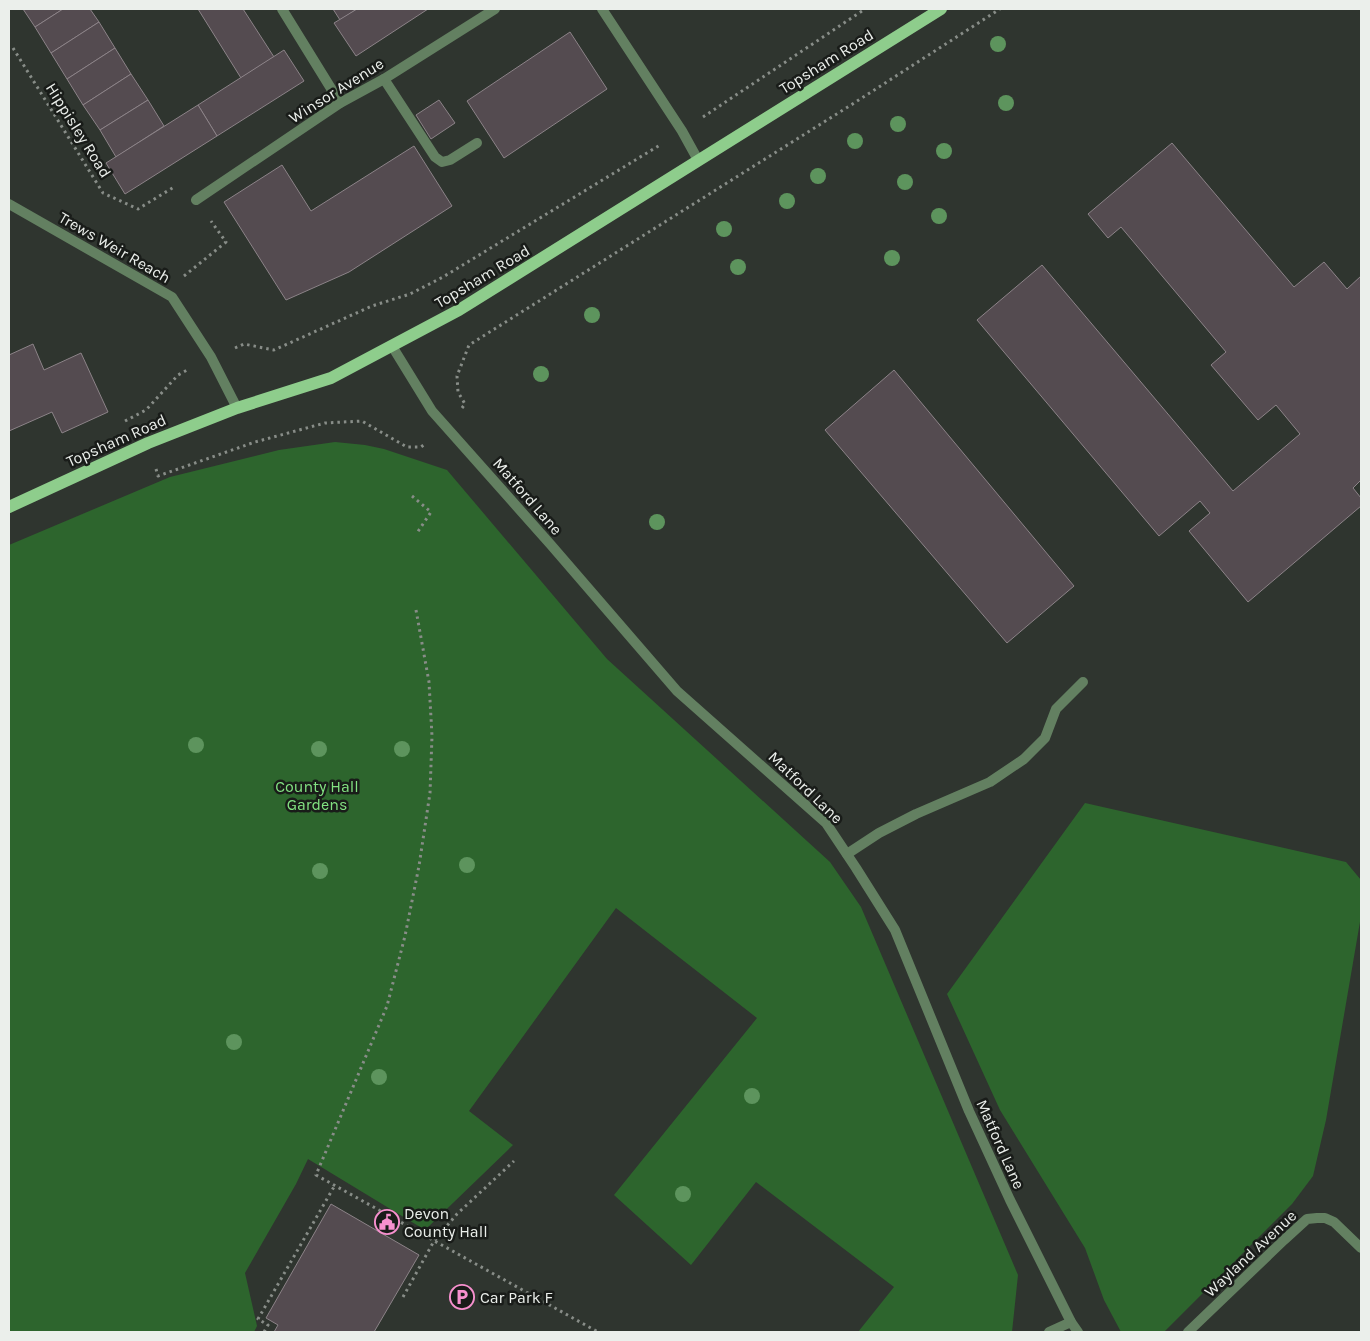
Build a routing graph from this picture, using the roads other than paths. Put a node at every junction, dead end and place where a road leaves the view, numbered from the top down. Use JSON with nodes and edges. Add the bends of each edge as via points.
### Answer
{"nodes":[{"id":1,"x":282,"y":9,"type":"edge"},
{"id":2,"x":495,"y":9,"type":"edge"},
{"id":3,"x":602,"y":9,"type":"edge"},
{"id":4,"x":940,"y":9,"type":"edge"},
{"id":5,"x":384,"y":79,"type":"junction"},
{"id":6,"x":340,"y":103,"type":"junction"},
{"id":7,"x":477,"y":143,"type":"dead end"},
{"id":8,"x":698,"y":160,"type":"junction"},
{"id":9,"x":196,"y":200,"type":"road end"},
{"id":10,"x":9,"y":204,"type":"edge"},
{"id":11,"x":392,"y":346,"type":"junction"},
{"id":12,"x":237,"y":408,"type":"junction"},
{"id":13,"x":9,"y":507,"type":"edge"},
{"id":14,"x":1083,"y":682,"type":"dead end"},
{"id":15,"x":847,"y":854,"type":"junction"},
{"id":16,"x":1361,"y":1248,"type":"edge"},
{"id":17,"x":1071,"y":1322,"type":"junction"},
{"id":18,"x":1049,"y":1332,"type":"edge"},
{"id":19,"x":1078,"y":1332,"type":"edge"},
{"id":20,"x":1188,"y":1332,"type":"edge"}],
"edges":[{"from":1,"to":6,"type":"street"},
{"from":2,"to":5,"type":"street","name":"Winsor Avenue"},
{"from":3,"to":8,"type":"street"},
{"from":4,"to":8,"type":"main road","name":"Topsham Road"},
{"from":5,"to":6,"type":"street","name":"Winsor Avenue"},
{"from":5,"to":7,"type":"street","via":[[435,157],[442,162]]},
{"from":6,"to":9,"type":"street","name":"Winsor Avenue"},
{"from":8,"to":11,"type":"main road","name":"Topsham Road","via":[[459,310]]},
{"from":10,"to":12,"type":"street","name":"Trews Weir Reach","via":[[172,297],[211,357]]},
{"from":11,"to":12,"type":"main road","name":"Topsham Road","via":[[332,378]]},
{"from":11,"to":15,"type":"street","name":"Matford Lane","via":[[432,411],[677,691],[826,822]]},
{"from":12,"to":13,"type":"main road","name":"Topsham Road","via":[[148,443]]},
{"from":14,"to":15,"type":"street","via":[[1056,709],[1045,738],[1024,759],[990,782],[916,814]]},
{"from":15,"to":17,"type":"street","name":"Matford Lane","via":[[895,930],[969,1112]]},
{"from":16,"to":20,"type":"street","name":"Wayland Avenue","via":[[1334,1222],[1325,1218],[1307,1219]]},
{"from":17,"to":18,"type":"street"},
{"from":17,"to":19,"type":"street","name":"Matford Lane"}]}
